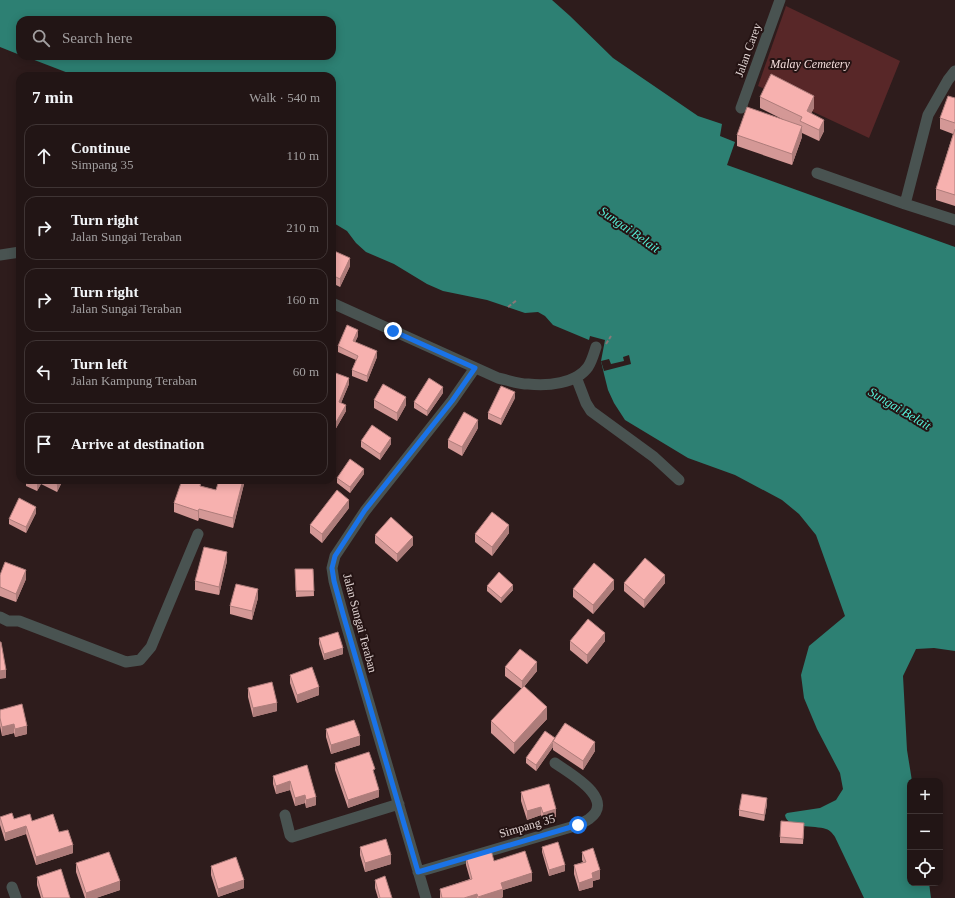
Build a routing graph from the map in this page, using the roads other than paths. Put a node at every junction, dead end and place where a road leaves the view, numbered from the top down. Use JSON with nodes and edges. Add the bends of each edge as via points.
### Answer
{"nodes":[{"id":1,"x":780,"y":0,"type":"edge"},
{"id":2,"x":955,"y":71,"type":"edge"},
{"id":3,"x":741,"y":108,"type":"dead end"},
{"id":4,"x":817,"y":173,"type":"dead end"},
{"id":5,"x":905,"y":204,"type":"junction"},
{"id":6,"x":955,"y":220,"type":"edge"},
{"id":7,"x":16,"y":252,"type":"edge"},
{"id":8,"x":0,"y":254,"type":"edge"},
{"id":9,"x":336,"y":305,"type":"edge"},
{"id":10,"x":600,"y":347,"type":"road end"},
{"id":11,"x":475,"y":368,"type":"junction"},
{"id":12,"x":576,"y":377,"type":"junction"},
{"id":13,"x":679,"y":480,"type":"dead end"},
{"id":14,"x":198,"y":534,"type":"dead end"},
{"id":15,"x":0,"y":617,"type":"edge"},
{"id":16,"x":555,"y":763,"type":"dead end"},
{"id":17,"x":399,"y":804,"type":"junction"},
{"id":18,"x":285,"y":815,"type":"dead end"},
{"id":19,"x":418,"y":872,"type":"junction"},
{"id":20,"x":426,"y":898,"type":"edge"}],
"edges":[{"from":1,"to":3,"type":"street","name":"Jalan Carey"},
{"from":2,"to":5,"type":"street","via":[[928,115]]},
{"from":4,"to":5,"type":"street"},
{"from":5,"to":6,"type":"street"},
{"from":7,"to":8,"type":"street"},
{"from":9,"to":11,"type":"street"},
{"from":10,"to":12,"type":"street","via":[[588,367]]},
{"from":11,"to":12,"type":"street","via":[[498,378],[528,384],[547,384]]},
{"from":11,"to":17,"type":"street","name":"Jalan Sungai Teraban","via":[[452,401],[365,510],[335,556],[332,568]]},
{"from":12,"to":13,"type":"street","via":[[591,411],[654,457]]},
{"from":14,"to":15,"type":"street","via":[[151,647],[140,660],[126,662],[19,621],[8,621]]},
{"from":16,"to":19,"type":"street","name":"Simpang 35","via":[[587,786],[596,797],[598,803],[590,818],[578,825]]},
{"from":17,"to":18,"type":"street","via":[[292,837]]},
{"from":17,"to":19,"type":"street","name":"Jalan Sungai Teraban"},
{"from":19,"to":20,"type":"street","name":"Jalan Sungai Teraban"}]}
